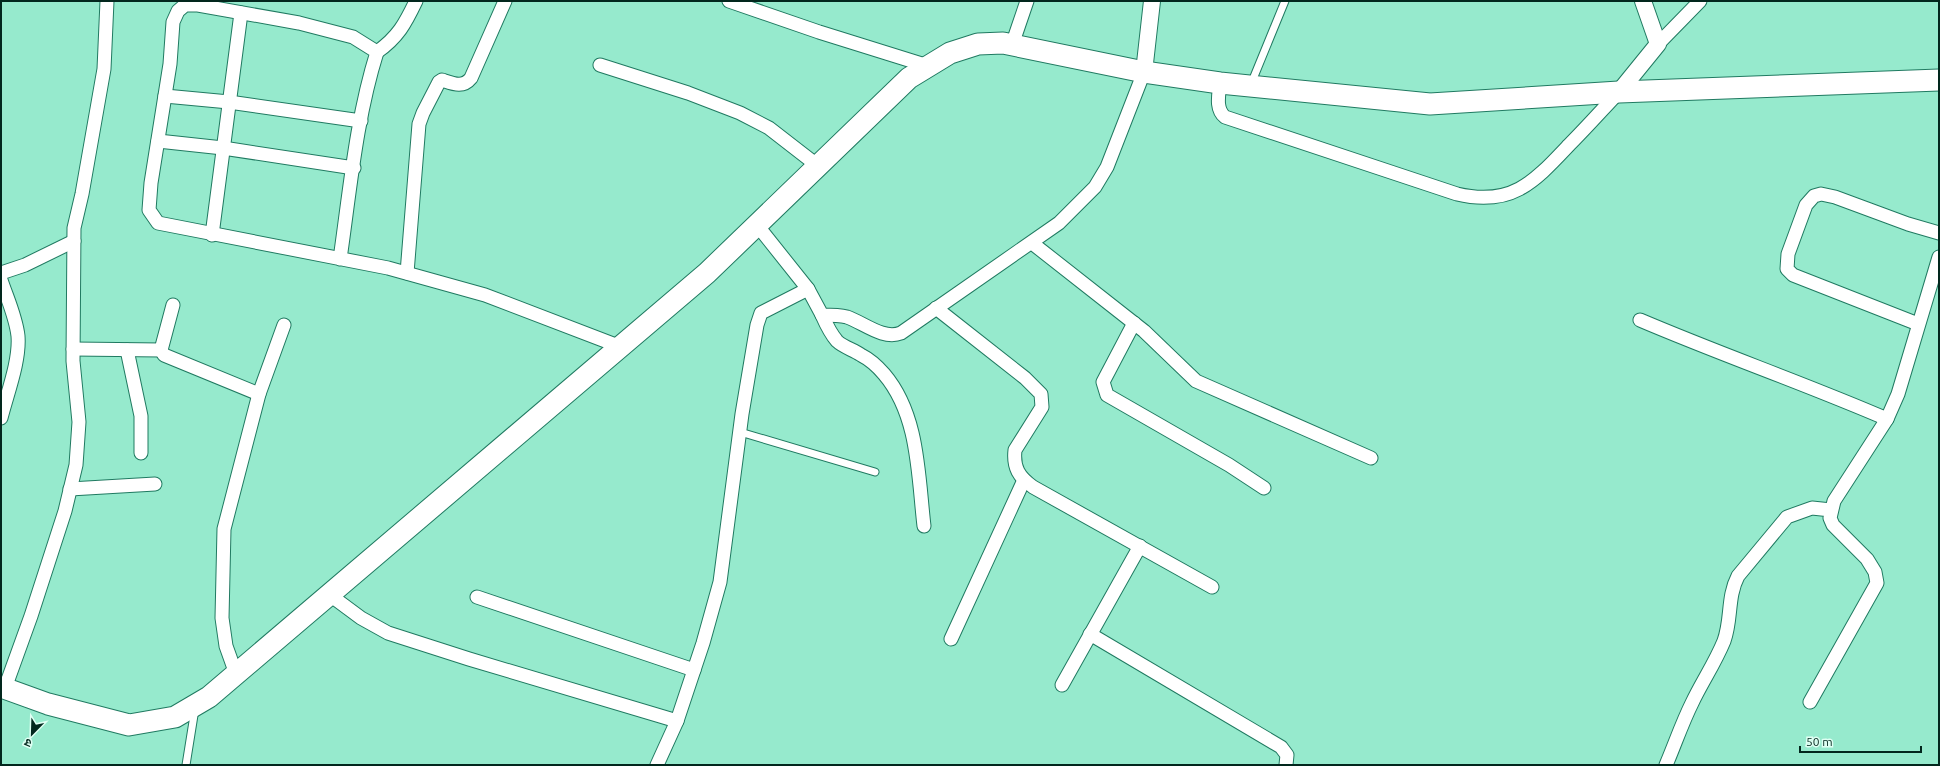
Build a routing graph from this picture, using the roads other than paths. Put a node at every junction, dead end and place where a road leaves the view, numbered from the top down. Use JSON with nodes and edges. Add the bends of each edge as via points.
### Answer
{"nodes":[{"id":1,"x":107,"y":1,"type":"edge"},
{"id":2,"x":416,"y":1,"type":"edge"},
{"id":3,"x":505,"y":1,"type":"edge"},
{"id":4,"x":729,"y":1,"type":"edge"},
{"id":5,"x":1027,"y":1,"type":"edge"},
{"id":6,"x":1152,"y":1,"type":"edge"},
{"id":7,"x":1285,"y":1,"type":"edge"},
{"id":8,"x":1643,"y":1,"type":"edge"},
{"id":9,"x":1700,"y":1,"type":"edge"},
{"id":10,"x":241,"y":13,"type":"junction"},
{"id":11,"x":1658,"y":44,"type":"junction"},
{"id":12,"x":1012,"y":45,"type":"junction"},
{"id":13,"x":377,"y":52,"type":"junction"},
{"id":14,"x":600,"y":66,"type":"dead end"},
{"id":15,"x":928,"y":66,"type":"junction"},
{"id":16,"x":1144,"y":72,"type":"junction"},
{"id":17,"x":1939,"y":80,"type":"edge"},
{"id":18,"x":1220,"y":83,"type":"junction"},
{"id":19,"x":1250,"y":86,"type":"junction"},
{"id":20,"x":1619,"y":92,"type":"junction"},
{"id":21,"x":165,"y":96,"type":"junction"},
{"id":22,"x":229,"y":102,"type":"junction"},
{"id":23,"x":361,"y":121,"type":"junction"},
{"id":24,"x":158,"y":142,"type":"junction"},
{"id":25,"x":224,"y":148,"type":"junction"},
{"id":26,"x":818,"y":166,"type":"junction"},
{"id":27,"x":354,"y":168,"type":"junction"},
{"id":28,"x":757,"y":225,"type":"junction"},
{"id":29,"x":1939,"y":233,"type":"edge"},
{"id":30,"x":212,"y":235,"type":"junction"},
{"id":31,"x":74,"y":241,"type":"junction"},
{"id":32,"x":1032,"y":243,"type":"junction"},
{"id":33,"x":1939,"y":257,"type":"edge"},
{"id":34,"x":340,"y":259,"type":"junction"},
{"id":35,"x":407,"y":273,"type":"junction"},
{"id":36,"x":3,"y":275,"type":"edge"},
{"id":37,"x":808,"y":289,"type":"junction"},
{"id":38,"x":173,"y":305,"type":"dead end"},
{"id":39,"x":936,"y":308,"type":"junction"},
{"id":40,"x":822,"y":314,"type":"junction"},
{"id":41,"x":1640,"y":320,"type":"dead end"},
{"id":42,"x":1134,"y":323,"type":"junction"},
{"id":43,"x":1918,"y":324,"type":"junction"},
{"id":44,"x":284,"y":325,"type":"dead end"},
{"id":45,"x":621,"y":347,"type":"junction"},
{"id":46,"x":73,"y":349,"type":"junction"},
{"id":47,"x":127,"y":350,"type":"junction"},
{"id":48,"x":161,"y":350,"type":"junction"},
{"id":49,"x":259,"y":394,"type":"junction"},
{"id":50,"x":1,"y":418,"type":"edge"},
{"id":51,"x":1887,"y":419,"type":"junction"},
{"id":52,"x":740,"y":432,"type":"junction"},
{"id":53,"x":141,"y":453,"type":"dead end"},
{"id":54,"x":1371,"y":458,"type":"dead end"},
{"id":55,"x":875,"y":472,"type":"dead end"},
{"id":56,"x":1024,"y":480,"type":"junction"},
{"id":57,"x":155,"y":484,"type":"dead end"},
{"id":58,"x":1264,"y":488,"type":"dead end"},
{"id":59,"x":70,"y":489,"type":"junction"},
{"id":60,"x":1831,"y":510,"type":"junction"},
{"id":61,"x":924,"y":526,"type":"dead end"},
{"id":62,"x":1140,"y":546,"type":"junction"},
{"id":63,"x":1212,"y":587,"type":"dead end"},
{"id":64,"x":330,"y":595,"type":"junction"},
{"id":65,"x":477,"y":597,"type":"dead end"},
{"id":66,"x":1090,"y":634,"type":"junction"},
{"id":67,"x":951,"y":639,"type":"dead end"},
{"id":68,"x":694,"y":670,"type":"junction"},
{"id":69,"x":236,"y":674,"type":"junction"},
{"id":70,"x":1062,"y":685,"type":"dead end"},
{"id":71,"x":3,"y":688,"type":"edge"},
{"id":72,"x":1810,"y":702,"type":"dead end"},
{"id":73,"x":196,"y":705,"type":"junction"},
{"id":74,"x":677,"y":721,"type":"junction"},
{"id":75,"x":661,"y":764,"type":"edge"},
{"id":76,"x":186,"y":765,"type":"edge"},
{"id":77,"x":1286,"y":765,"type":"edge"},
{"id":78,"x":1666,"y":765,"type":"edge"}],
"edges":[{"from":1,"to":31,"type":"street","via":[[104,69],[74,228]]},
{"from":2,"to":13,"type":"street","via":[[403,28],[392,42]]},
{"from":3,"to":35,"type":"street","via":[[471,78],[466,84],[460,85],[442,80],[439,82],[423,113],[417,143]]},
{"from":4,"to":15,"type":"street"},
{"from":5,"to":12,"type":"street"},
{"from":6,"to":16,"type":"street"},
{"from":7,"to":19,"type":"lane"},
{"from":8,"to":11,"type":"street"},
{"from":9,"to":11,"type":"street"},
{"from":10,"to":13,"type":"street","via":[[299,23],[353,37]]},
{"from":10,"to":21,"type":"street","via":[[192,5],[185,5],[178,11],[173,22]]},
{"from":10,"to":22,"type":"street"},
{"from":11,"to":20,"type":"street"},
{"from":12,"to":15,"type":"main road","via":[[978,44],[950,53]]},
{"from":12,"to":16,"type":"main road"},
{"from":13,"to":23,"type":"street","via":[[369,77]]},
{"from":14,"to":26,"type":"street","via":[[688,93],[740,113],[769,128]]},
{"from":15,"to":26,"type":"main road","via":[[909,78]]},
{"from":16,"to":18,"type":"main road"},
{"from":16,"to":32,"type":"street","via":[[1106,167],[1095,187],[1059,223]]},
{"from":17,"to":20,"type":"main road"},
{"from":18,"to":19,"type":"main road"},
{"from":18,"to":20,"type":"street","via":[[1218,102],[1225,117],[1449,192],[1476,197],[1500,196],[1531,184]]},
{"from":19,"to":20,"type":"main road","via":[[1430,104]]},
{"from":21,"to":22,"type":"street"},
{"from":21,"to":24,"type":"street"},
{"from":22,"to":23,"type":"street"},
{"from":22,"to":25,"type":"street"},
{"from":23,"to":27,"type":"street"},
{"from":24,"to":25,"type":"street"},
{"from":24,"to":30,"type":"street","via":[[149,210],[154,219],[165,225]]},
{"from":25,"to":27,"type":"street"},
{"from":25,"to":30,"type":"street"},
{"from":26,"to":28,"type":"main road"},
{"from":27,"to":34,"type":"street"},
{"from":28,"to":37,"type":"street"},
{"from":28,"to":45,"type":"main road","via":[[707,273]]},
{"from":29,"to":43,"type":"street","via":[[1821,194],[1814,196],[1806,204],[1787,259],[1787,269],[1793,275]]},
{"from":30,"to":34,"type":"street"},
{"from":31,"to":36,"type":"street"},
{"from":31,"to":46,"type":"street"},
{"from":32,"to":39,"type":"street"},
{"from":32,"to":42,"type":"street"},
{"from":33,"to":43,"type":"street"},
{"from":34,"to":35,"type":"street"},
{"from":35,"to":45,"type":"street","via":[[485,295]]},
{"from":36,"to":50,"type":"street","via":[[16,325],[18,351]]},
{"from":37,"to":40,"type":"street"},
{"from":37,"to":52,"type":"street","via":[[761,313]]},
{"from":38,"to":48,"type":"street"},
{"from":39,"to":40,"type":"street","via":[[893,336],[848,317]]},
{"from":39,"to":56,"type":"street","via":[[1025,378],[1041,394],[1042,407],[1015,450],[1016,466]]},
{"from":40,"to":61,"type":"street","via":[[828,329],[838,342],[862,355],[884,374],[901,399],[908,416]]},
{"from":41,"to":51,"type":"street"},
{"from":42,"to":54,"type":"street","via":[[1196,381]]},
{"from":42,"to":58,"type":"street","via":[[1103,382],[1107,395]]},
{"from":43,"to":51,"type":"street","via":[[1898,394]]},
{"from":44,"to":49,"type":"street"},
{"from":45,"to":64,"type":"main road"},
{"from":46,"to":47,"type":"street"},
{"from":46,"to":59,"type":"street","via":[[79,422],[76,465]]},
{"from":47,"to":48,"type":"street"},
{"from":47,"to":53,"type":"street","via":[[141,416]]},
{"from":48,"to":49,"type":"street","via":[[172,359]]},
{"from":49,"to":69,"type":"street","via":[[224,529],[222,618],[226,646]]},
{"from":51,"to":60,"type":"street","via":[[1834,501]]},
{"from":52,"to":55,"type":"lane"},
{"from":52,"to":68,"type":"street","via":[[720,582]]},
{"from":56,"to":62,"type":"street"},
{"from":56,"to":67,"type":"street"},
{"from":57,"to":59,"type":"street"},
{"from":59,"to":71,"type":"street","via":[[31,616]]},
{"from":60,"to":72,"type":"street","via":[[1830,518],[1833,525],[1867,559],[1875,572],[1877,583]]},
{"from":60,"to":78,"type":"street","via":[[1812,508],[1787,517],[1738,576],[1732,587],[1730,618],[1724,640],[1692,703]]},
{"from":62,"to":63,"type":"street"},
{"from":62,"to":66,"type":"street"},
{"from":64,"to":69,"type":"main road"},
{"from":64,"to":74,"type":"street","via":[[388,633]]},
{"from":65,"to":68,"type":"street"},
{"from":66,"to":70,"type":"street"},
{"from":66,"to":77,"type":"street","via":[[1281,747],[1287,755]]},
{"from":68,"to":74,"type":"street"},
{"from":69,"to":73,"type":"main road"},
{"from":71,"to":73,"type":"main road","via":[[48,704],[129,725],[175,717]]},
{"from":73,"to":76,"type":"lane"},
{"from":74,"to":75,"type":"street"}]}
